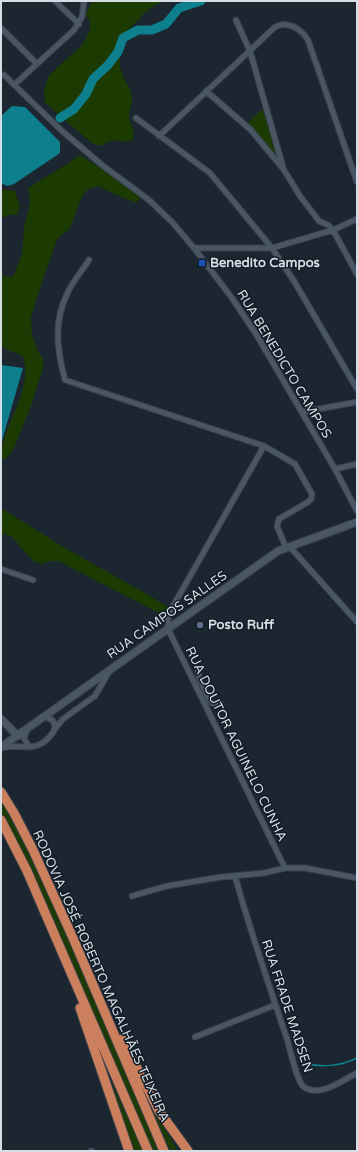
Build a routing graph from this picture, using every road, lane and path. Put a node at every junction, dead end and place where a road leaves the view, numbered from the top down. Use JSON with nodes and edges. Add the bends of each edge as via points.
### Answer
{"nodes":[{"id":1,"x":55,"y":1,"type":"edge"},
{"id":2,"x":84,"y":1,"type":"edge"},
{"id":3,"x":236,"y":20,"type":"dead end"},
{"id":4,"x":79,"y":24,"type":"junction"},
{"id":5,"x":1,"y":28,"type":"edge"},
{"id":6,"x":250,"y":51,"type":"junction"},
{"id":7,"x":37,"y":64,"type":"junction"},
{"id":8,"x":4,"y":75,"type":"dead end"},
{"id":9,"x":14,"y":85,"type":"junction"},
{"id":10,"x":206,"y":91,"type":"junction"},
{"id":11,"x":136,"y":118,"type":"dead end"},
{"id":12,"x":159,"y":136,"type":"junction"},
{"id":13,"x":284,"y":170,"type":"junction"},
{"id":14,"x":357,"y":182,"type":"edge"},
{"id":15,"x":357,"y":219,"type":"edge"},
{"id":16,"x":333,"y":230,"type":"junction"},
{"id":17,"x":194,"y":248,"type":"junction"},
{"id":18,"x":272,"y":248,"type":"junction"},
{"id":19,"x":89,"y":260,"type":"dead end"},
{"id":20,"x":357,"y":274,"type":"edge"},
{"id":21,"x":357,"y":389,"type":"edge"},
{"id":22,"x":357,"y":402,"type":"edge"},
{"id":23,"x":302,"y":412,"type":"junction"},
{"id":24,"x":264,"y":446,"type":"junction"},
{"id":25,"x":357,"y":464,"type":"edge"},
{"id":26,"x":335,"y":469,"type":"junction"},
{"id":27,"x":357,"y":511,"type":"edge"},
{"id":28,"x":357,"y":522,"type":"edge"},
{"id":29,"x":288,"y":547,"type":"junction"},
{"id":30,"x":1,"y":569,"type":"edge"},
{"id":31,"x":33,"y":580,"type":"dead end"},
{"id":32,"x":357,"y":622,"type":"edge"},
{"id":33,"x":168,"y":629,"type":"junction"},
{"id":34,"x":110,"y":670,"type":"junction"},
{"id":35,"x":198,"y":671,"type":"dead end"},
{"id":36,"x":221,"y":704,"type":"dead end"},
{"id":37,"x":44,"y":717,"type":"junction"},
{"id":38,"x":1,"y":719,"type":"edge"},
{"id":39,"x":28,"y":729,"type":"junction"},
{"id":40,"x":54,"y":730,"type":"junction"},
{"id":41,"x":18,"y":736,"type":"junction"},
{"id":42,"x":29,"y":747,"type":"junction"},
{"id":43,"x":1,"y":748,"type":"edge"},
{"id":44,"x":1,"y":792,"type":"edge"},
{"id":45,"x":1,"y":820,"type":"edge"},
{"id":46,"x":285,"y":868,"type":"junction"},
{"id":47,"x":235,"y":876,"type":"junction"},
{"id":48,"x":357,"y":878,"type":"edge"},
{"id":49,"x":132,"y":896,"type":"dead end"},
{"id":50,"x":73,"y":938,"type":"junction"},
{"id":51,"x":60,"y":946,"type":"junction"},
{"id":52,"x":274,"y":1005,"type":"junction"},
{"id":53,"x":195,"y":1037,"type":"dead end"},
{"id":54,"x":357,"y":1073,"type":"edge"},
{"id":55,"x":159,"y":1111,"type":"junction"},
{"id":56,"x":129,"y":1151,"type":"edge"},
{"id":57,"x":148,"y":1151,"type":"edge"},
{"id":58,"x":164,"y":1151,"type":"edge"},
{"id":59,"x":181,"y":1151,"type":"edge"},
{"id":60,"x":188,"y":1151,"type":"edge"}],
"edges":[{"from":1,"to":4,"type":"street"},
{"from":2,"to":4,"type":"street"},
{"from":3,"to":6,"type":"street"},
{"from":4,"to":7,"type":"street"},
{"from":5,"to":7,"type":"street"},
{"from":6,"to":10,"type":"street"},
{"from":6,"to":13,"type":"street"},
{"from":6,"to":14,"type":"street","via":[[280,24],[293,26],[304,34]]},
{"from":7,"to":9,"type":"street"},
{"from":8,"to":9,"type":"street","name":"RUA BENEDICTO CAMPOS"},
{"from":9,"to":17,"type":"street","name":"RUA BENEDICTO CAMPOS","via":[[62,131],[149,200]]},
{"from":10,"to":12,"type":"street"},
{"from":10,"to":13,"type":"street","via":[[251,130]]},
{"from":11,"to":12,"type":"street"},
{"from":12,"to":18,"type":"street","via":[[210,173]]},
{"from":13,"to":16,"type":"street","via":[[319,221]]},
{"from":15,"to":16,"type":"street"},
{"from":16,"to":18,"type":"street"},
{"from":16,"to":20,"type":"street"},
{"from":17,"to":18,"type":"street"},
{"from":17,"to":23,"type":"street","name":"RUA BENEDICTO CAMPOS","via":[[256,334]]},
{"from":18,"to":21,"type":"street"},
{"from":19,"to":24,"type":"street","via":[[68,290],[61,307],[58,326],[59,357],[65,380]]},
{"from":22,"to":23,"type":"street"},
{"from":23,"to":26,"type":"street","name":"RUA BENEDICTO CAMPOS"},
{"from":24,"to":29,"type":"street","via":[[295,464],[312,494],[308,502],[277,523]]},
{"from":24,"to":33,"type":"street","via":[[168,615]]},
{"from":25,"to":26,"type":"street"},
{"from":26,"to":27,"type":"street","name":"RUA BENEDICTO CAMPOS"},
{"from":28,"to":29,"type":"main road","name":"RUA CAMPOS SALLES"},
{"from":29,"to":32,"type":"street"},
{"from":29,"to":33,"type":"main road","name":"RUA CAMPOS SALLES","via":[[278,551]]},
{"from":30,"to":31,"type":"street"},
{"from":33,"to":34,"type":"main road","name":"RUA CAMPOS SALLES"},
{"from":33,"to":46,"type":"street","name":"RUA DOUTOR AGUINELO CUNHA"},
{"from":34,"to":37,"type":"main road","name":"RUA CAMPOS SALLES"},
{"from":34,"to":40,"type":"street","via":[[94,696],[63,719]]},
{"from":35,"to":36,"type":"street","via":[[211,702]]},
{"from":37,"to":39,"type":"main road","name":"RUA CAMPOS SALLES"},
{"from":37,"to":40,"type":"street","via":[[54,722]]},
{"from":38,"to":41,"type":"main road"},
{"from":39,"to":41,"type":"main road","name":"RUA CAMPOS SALLES"},
{"from":39,"to":42,"type":"street","via":[[24,738]]},
{"from":40,"to":42,"type":"street","via":[[41,745]]},
{"from":41,"to":42,"type":"street"},
{"from":41,"to":43,"type":"main road","name":"RUA CAMPOS SALLES"},
{"from":42,"to":43,"type":"street"},
{"from":44,"to":50,"type":"highway","name":"RODOVIA JOSÉ ROBERTO MAGALHÃES TEIXEIRA","via":[[24,832]]},
{"from":45,"to":51,"type":"highway","name":"RODOVIA JOSÉ ROBERTO MAGALHÃES TEIXEIRA","via":[[19,853]]},
{"from":46,"to":47,"type":"street"},
{"from":46,"to":48,"type":"street","via":[[305,868]]},
{"from":47,"to":49,"type":"street","via":[[167,886]]},
{"from":47,"to":52,"type":"street","name":"RUA FRADE MADSEN"},
{"from":50,"to":55,"type":"highway"},
{"from":50,"to":58,"type":"highway","name":"RODOVIA JOSÉ ROBERTO MAGALHÃES TEIXEIRA"},
{"from":51,"to":56,"type":"highway"},
{"from":51,"to":57,"type":"highway","name":"RODOVIA JOSÉ ROBERTO MAGALHÃES TEIXEIRA"},
{"from":52,"to":53,"type":"street"},
{"from":52,"to":54,"type":"street","name":"RUA FRADE MADSEN","via":[[303,1086],[320,1091]]},
{"from":55,"to":59,"type":"highway"},
{"from":55,"to":60,"type":"highway"}]}
